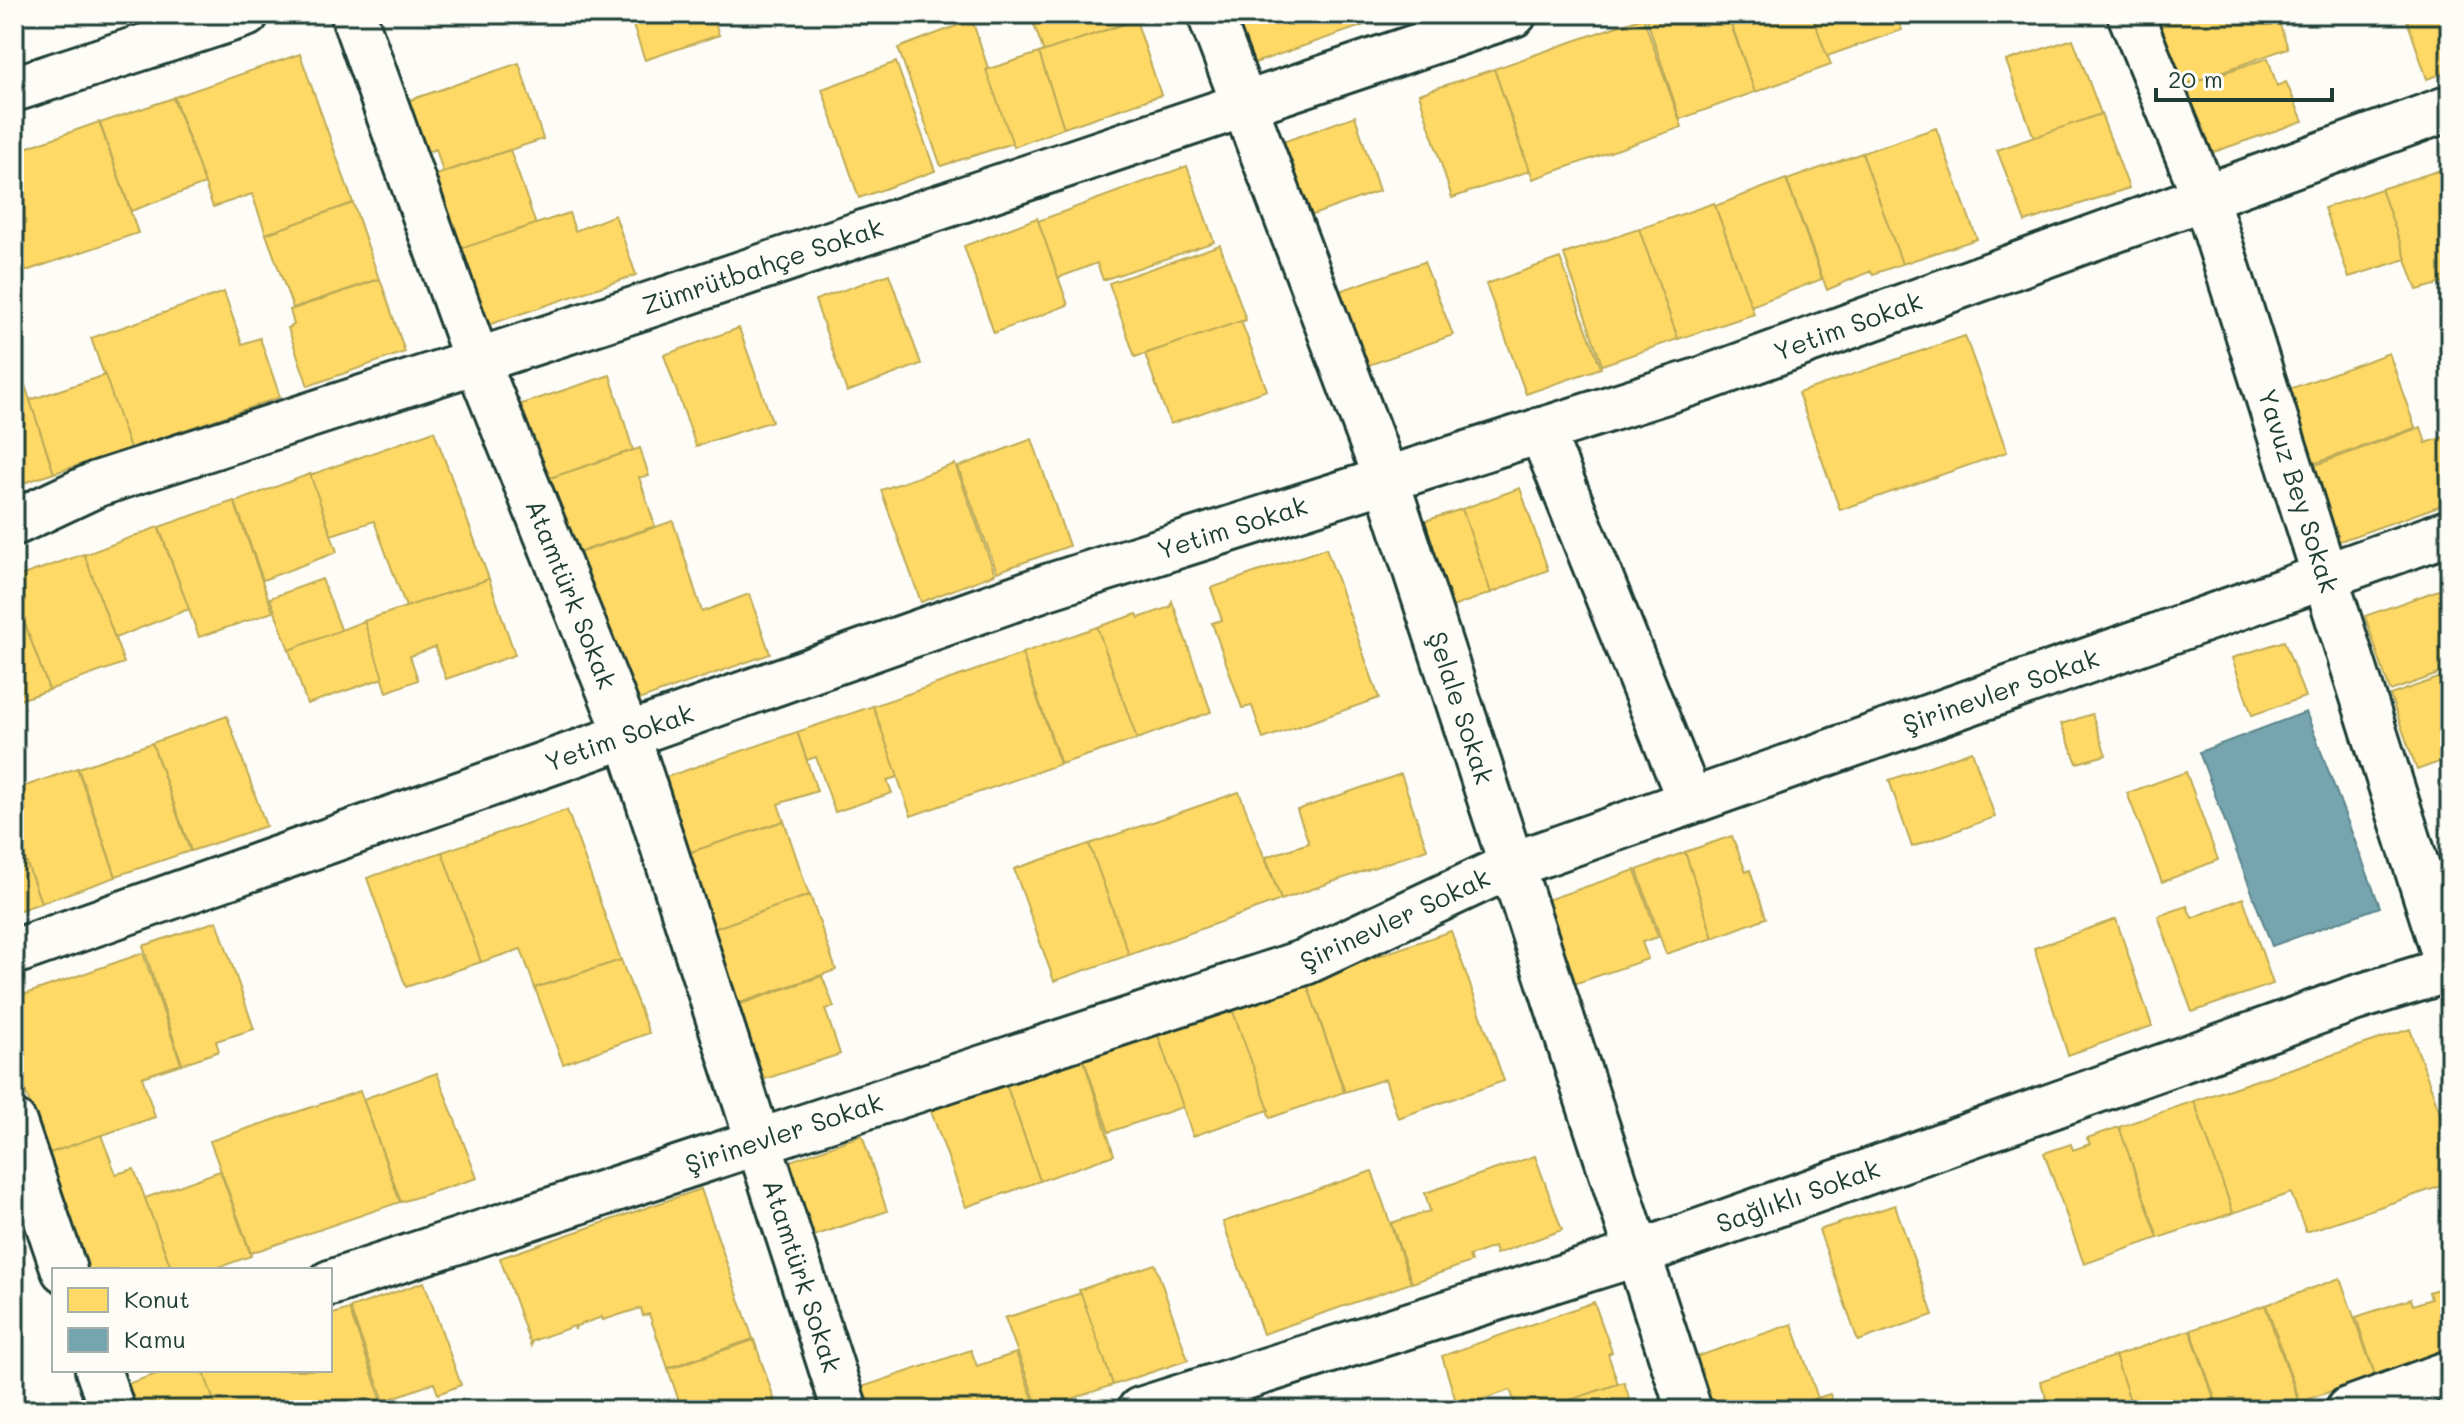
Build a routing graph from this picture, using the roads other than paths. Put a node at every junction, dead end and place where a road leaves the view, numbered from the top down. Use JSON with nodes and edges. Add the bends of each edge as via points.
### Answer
{"nodes":[{"id":1,"x":246,"y":14,"type":"edge"},
{"id":2,"x":353,"y":14,"type":"edge"},
{"id":3,"x":1210,"y":14,"type":"edge"},
{"id":4,"x":1514,"y":14,"type":"edge"},
{"id":5,"x":2130,"y":14,"type":"edge"},
{"id":6,"x":14,"y":89,"type":"edge"},
{"id":7,"x":1241,"y":106,"type":"junction"},
{"id":8,"x":2450,"y":108,"type":"edge"},
{"id":9,"x":2205,"y":197,"type":"junction"},
{"id":10,"x":477,"y":361,"type":"junction"},
{"id":11,"x":1541,"y":430,"type":"junction"},
{"id":12,"x":1386,"y":479,"type":"junction"},
{"id":13,"x":14,"y":523,"type":"edge"},
{"id":14,"x":2450,"y":532,"type":"edge"},
{"id":15,"x":2324,"y":574,"type":"junction"},
{"id":16,"x":627,"y":734,"type":"junction"},
{"id":17,"x":1690,"y":801,"type":"junction"},
{"id":18,"x":1512,"y":865,"type":"junction"},
{"id":19,"x":14,"y":952,"type":"edge"},
{"id":20,"x":2450,"y":970,"type":"edge"},
{"id":21,"x":14,"y":1123,"type":"edge"},
{"id":22,"x":759,"y":1142,"type":"junction"},
{"id":23,"x":1639,"y":1253,"type":"junction"},
{"id":24,"x":63,"y":1268,"type":"edge"},
{"id":25,"x":332,"y":1282,"type":"edge"},
{"id":26,"x":99,"y":1372,"type":"edge"},
{"id":27,"x":2450,"y":1373,"type":"edge"},
{"id":28,"x":112,"y":1410,"type":"edge"},
{"id":29,"x":845,"y":1410,"type":"edge"},
{"id":30,"x":1140,"y":1410,"type":"edge"},
{"id":31,"x":1689,"y":1410,"type":"edge"},
{"id":32,"x":2348,"y":1410,"type":"edge"}],
"edges":[{"from":1,"to":6,"type":"street"},
{"from":2,"to":10,"type":"street","name":"Atamtürk Sokak"},
{"from":3,"to":7,"type":"street","name":"Şelale Sokak"},
{"from":4,"to":7,"type":"street","name":"Zümrütbahçe Sokak"},
{"from":5,"to":9,"type":"street","name":"Yavuz Bey Sokak"},
{"from":7,"to":10,"type":"street","name":"Zümrütbahçe Sokak"},
{"from":7,"to":12,"type":"street","name":"Şelale Sokak"},
{"from":8,"to":9,"type":"street","name":"Yetim Sokak"},
{"from":9,"to":11,"type":"street","name":"Yetim Sokak","via":[[1704,379]]},
{"from":9,"to":15,"type":"street","name":"Yavuz Bey Sokak"},
{"from":10,"to":13,"type":"street","name":"Zümrütbahçe Sokak","via":[[97,484]]},
{"from":10,"to":16,"type":"street","name":"Atamtürk Sokak"},
{"from":11,"to":12,"type":"street","name":"Yetim Sokak"},
{"from":11,"to":17,"type":"street"},
{"from":12,"to":16,"type":"street","name":"Yetim Sokak","via":[[1047,587]]},
{"from":12,"to":18,"type":"street","name":"Şelale Sokak"},
{"from":14,"to":15,"type":"street","name":"Şirinevler Sokak"},
{"from":15,"to":17,"type":"street","name":"Şirinevler Sokak"},
{"from":15,"to":20,"type":"street","name":"Yavuz Bey Sokak"},
{"from":16,"to":19,"type":"street","name":"Yetim Sokak"},
{"from":16,"to":22,"type":"street","name":"Atamtürk Sokak"},
{"from":17,"to":18,"type":"street","name":"Şirinevler Sokak"},
{"from":18,"to":22,"type":"street","name":"Şirinevler Sokak","via":[[1305,962]]},
{"from":18,"to":23,"type":"street","name":"Şelale Sokak"},
{"from":20,"to":23,"type":"street","name":"Sağlıklı Sokak","via":[[2356,998]]},
{"from":21,"to":24,"type":"street"},
{"from":22,"to":25,"type":"street","name":"Şirinevler Sokak"},
{"from":22,"to":29,"type":"street","name":"Atamtürk Sokak"},
{"from":23,"to":30,"type":"street","name":"Sağlıklı Sokak"},
{"from":23,"to":31,"type":"street","name":"Şelale Sokak"},
{"from":26,"to":28,"type":"street"},
{"from":27,"to":32,"type":"street"}]}
